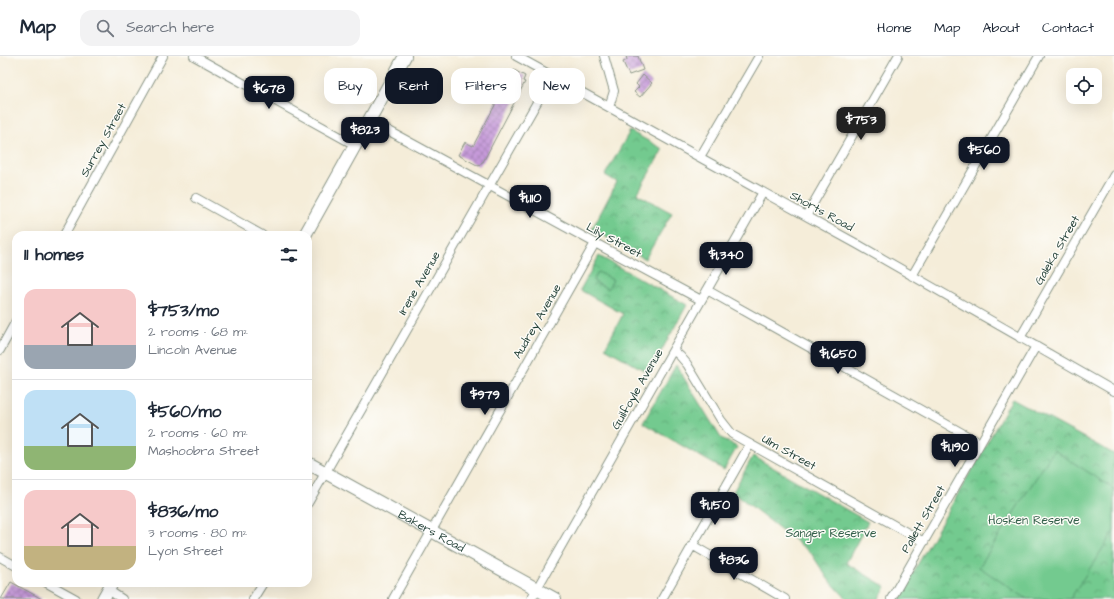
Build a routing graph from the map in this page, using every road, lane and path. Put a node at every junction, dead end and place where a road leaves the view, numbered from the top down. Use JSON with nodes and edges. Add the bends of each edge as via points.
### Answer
{"nodes":[{"id":1,"x":163,"y":56,"type":"edge"},
{"id":2,"x":194,"y":56,"type":"edge"},
{"id":3,"x":405,"y":56,"type":"edge"},
{"id":4,"x":516,"y":56,"type":"edge"},
{"id":5,"x":604,"y":56,"type":"edge"},
{"id":6,"x":759,"y":56,"type":"edge"},
{"id":7,"x":898,"y":56,"type":"edge"},
{"id":8,"x":1039,"y":56,"type":"edge"},
{"id":9,"x":538,"y":68,"type":"edge"},
{"id":10,"x":585,"y":94,"type":"edge"},
{"id":11,"x":536,"y":104,"type":"edge"},
{"id":12,"x":609,"y":107,"type":"junction"},
{"id":13,"x":369,"y":120,"type":"junction"},
{"id":14,"x":355,"y":145,"type":"junction"},
{"id":15,"x":700,"y":157,"type":"junction"},
{"id":16,"x":1114,"y":175,"type":"edge"},
{"id":17,"x":490,"y":185,"type":"junction"},
{"id":18,"x":763,"y":192,"type":"junction"},
{"id":19,"x":196,"y":198,"type":"dead end"},
{"id":20,"x":806,"y":216,"type":"junction"},
{"id":21,"x":66,"y":231,"type":"edge"},
{"id":22,"x":255,"y":231,"type":"edge"},
{"id":23,"x":307,"y":231,"type":"edge"},
{"id":24,"x":595,"y":243,"type":"junction"},
{"id":25,"x":912,"y":276,"type":"junction"},
{"id":26,"x":707,"y":290,"type":"junction"},
{"id":27,"x":701,"y":300,"type":"junction"},
{"id":28,"x":12,"y":328,"type":"edge"},
{"id":29,"x":1020,"y":338,"type":"junction"},
{"id":30,"x":1036,"y":346,"type":"junction"},
{"id":31,"x":0,"y":350,"type":"edge"},
{"id":32,"x":673,"y":350,"type":"junction"},
{"id":33,"x":1114,"y":391,"type":"edge"},
{"id":34,"x":980,"y":443,"type":"junction"},
{"id":35,"x":750,"y":444,"type":"junction"},
{"id":36,"x":312,"y":465,"type":"edge"},
{"id":37,"x":326,"y":472,"type":"junction"},
{"id":38,"x":312,"y":496,"type":"edge"},
{"id":39,"x":432,"y":530,"type":"junction"},
{"id":40,"x":924,"y":542,"type":"junction"},
{"id":41,"x":692,"y":546,"type":"junction"},
{"id":42,"x":0,"y":557,"type":"edge"},
{"id":43,"x":12,"y":564,"type":"edge"},
{"id":44,"x":54,"y":587,"type":"edge"},
{"id":45,"x":260,"y":587,"type":"edge"},
{"id":46,"x":107,"y":591,"type":"edge"},
{"id":47,"x":534,"y":594,"type":"edge"},
{"id":48,"x":76,"y":599,"type":"edge"},
{"id":49,"x":122,"y":599,"type":"edge"},
{"id":50,"x":254,"y":599,"type":"edge"},
{"id":51,"x":393,"y":599,"type":"edge"},
{"id":52,"x":555,"y":599,"type":"edge"},
{"id":53,"x":662,"y":599,"type":"edge"},
{"id":54,"x":785,"y":599,"type":"edge"},
{"id":55,"x":891,"y":599,"type":"edge"}],
"edges":[{"from":1,"to":21,"type":"street","name":"Surrey Street"},
{"from":2,"to":14,"type":"street"},
{"from":3,"to":13,"type":"street"},
{"from":4,"to":9,"type":"street","name":"Shorts Road"},
{"from":5,"to":12,"type":"street","via":[[614,91]]},
{"from":6,"to":15,"type":"street"},
{"from":7,"to":20,"type":"street"},
{"from":8,"to":25,"type":"street"},
{"from":10,"to":12,"type":"street","name":"Shorts Road"},
{"from":11,"to":17,"type":"street","name":"Irene Avenue"},
{"from":12,"to":15,"type":"street","name":"Shorts Road"},
{"from":13,"to":14,"type":"street"},
{"from":13,"to":17,"type":"street","name":"Lily Street"},
{"from":14,"to":23,"type":"street"},
{"from":15,"to":18,"type":"street","name":"Shorts Road"},
{"from":16,"to":29,"type":"street","name":"Galeka Street"},
{"from":17,"to":24,"type":"street","name":"Lily Street"},
{"from":17,"to":37,"type":"street","name":"Irene Avenue"},
{"from":18,"to":20,"type":"street","name":"Shorts Road"},
{"from":18,"to":26,"type":"street","name":"Guilfoyle Avenue"},
{"from":19,"to":22,"type":"street"},
{"from":20,"to":25,"type":"street","name":"Shorts Road"},
{"from":24,"to":27,"type":"street","name":"Lily Street"},
{"from":24,"to":39,"type":"street","name":"Audrey Avenue"},
{"from":25,"to":29,"type":"street","name":"Shorts Road"},
{"from":26,"to":27,"type":"street","name":"Guilfoyle Avenue"},
{"from":26,"to":34,"type":"street"},
{"from":27,"to":32,"type":"street","name":"Guilfoyle Avenue"},
{"from":28,"to":31,"type":"street"},
{"from":29,"to":30,"type":"street","name":"Shorts Road"},
{"from":30,"to":33,"type":"street","name":"Shorts Road"},
{"from":30,"to":34,"type":"street","name":"Pallett Street"},
{"from":32,"to":35,"type":"street","name":"Ulm Street","via":[[687,364],[727,429]]},
{"from":32,"to":47,"type":"street","name":"Guilfoyle Avenue"},
{"from":34,"to":40,"type":"street","name":"Pallett Street"},
{"from":35,"to":40,"type":"street","name":"Ulm Street"},
{"from":35,"to":41,"type":"street"},
{"from":36,"to":37,"type":"street","name":"Bakers Road"},
{"from":37,"to":38,"type":"street","name":"Irene Avenue"},
{"from":37,"to":39,"type":"street","name":"Bakers Road"},
{"from":39,"to":47,"type":"street","name":"Bakers Road"},
{"from":39,"to":51,"type":"street","name":"Audrey Avenue"},
{"from":40,"to":55,"type":"street","name":"Pallett Street"},
{"from":41,"to":53,"type":"street"},
{"from":41,"to":54,"type":"street"},
{"from":42,"to":43,"type":"street"},
{"from":44,"to":48,"type":"street"},
{"from":45,"to":50,"type":"street"},
{"from":46,"to":49,"type":"street"},
{"from":47,"to":52,"type":"street","name":"Bakers Road"}]}
